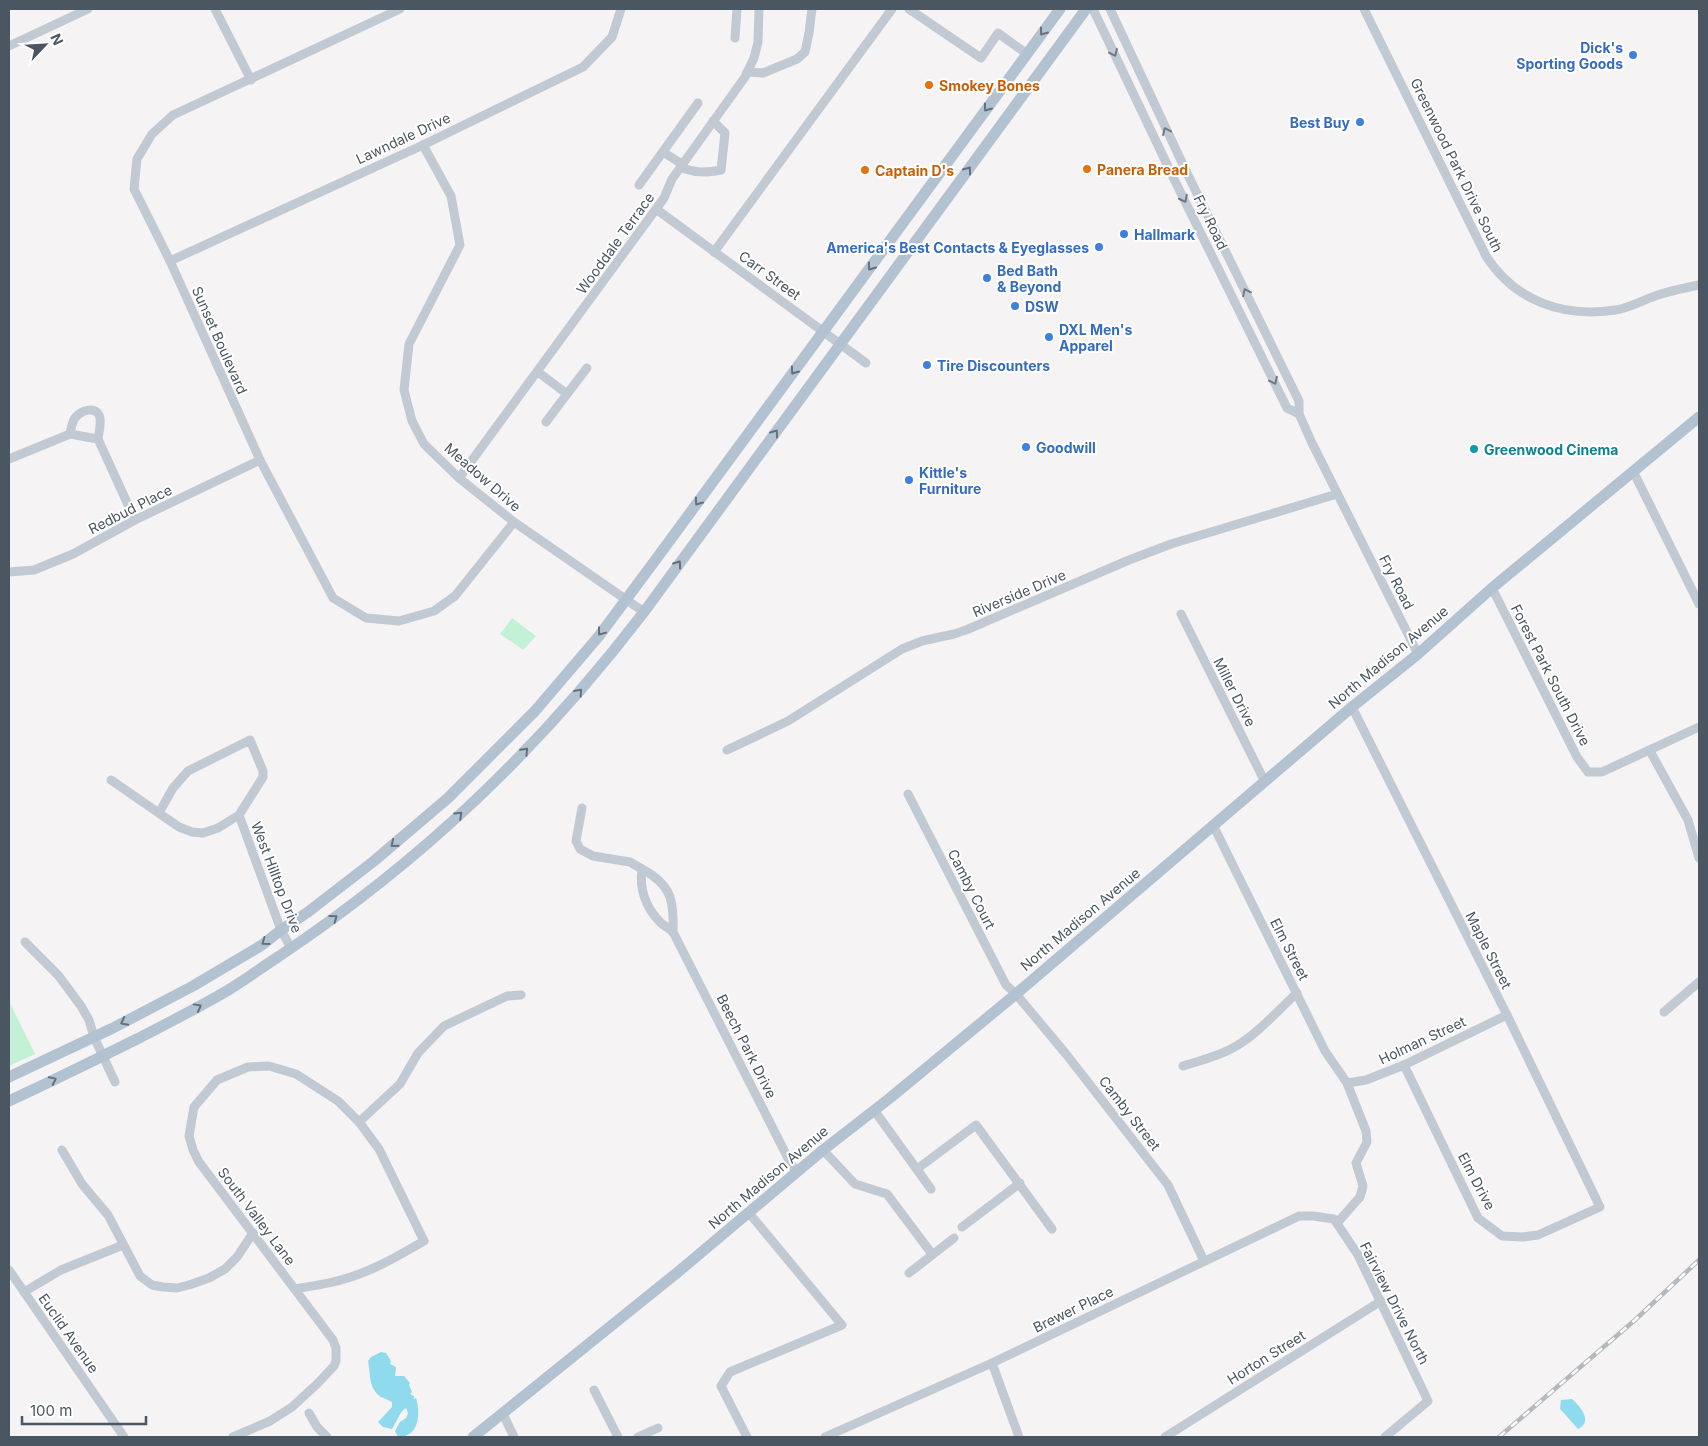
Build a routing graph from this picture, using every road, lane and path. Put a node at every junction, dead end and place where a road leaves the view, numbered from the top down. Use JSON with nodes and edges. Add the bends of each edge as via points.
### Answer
{"nodes":[{"id":1,"x":88,"y":9,"type":"edge"},
{"id":2,"x":216,"y":9,"type":"edge"},
{"id":3,"x":400,"y":9,"type":"edge"},
{"id":4,"x":621,"y":9,"type":"edge"},
{"id":5,"x":737,"y":9,"type":"edge"},
{"id":6,"x":759,"y":9,"type":"edge"},
{"id":7,"x":812,"y":9,"type":"edge"},
{"id":8,"x":892,"y":9,"type":"edge"},
{"id":9,"x":909,"y":9,"type":"edge"},
{"id":10,"x":1060,"y":9,"type":"edge"},
{"id":11,"x":1086,"y":9,"type":"edge"},
{"id":12,"x":1093,"y":9,"type":"edge"},
{"id":13,"x":1110,"y":9,"type":"edge"},
{"id":14,"x":1364,"y":9,"type":"edge"},
{"id":15,"x":78,"y":11,"type":"edge"},
{"id":16,"x":735,"y":38,"type":"dead end"},
{"id":17,"x":9,"y":46,"type":"edge"},
{"id":18,"x":1026,"y":54,"type":"junction"},
{"id":19,"x":747,"y":72,"type":"junction"},
{"id":20,"x":251,"y":80,"type":"junction"},
{"id":21,"x":698,"y":104,"type":"dead end"},
{"id":22,"x":713,"y":121,"type":"junction"},
{"id":23,"x":423,"y":145,"type":"junction"},
{"id":24,"x":663,"y":152,"type":"junction"},
{"id":25,"x":681,"y":165,"type":"junction"},
{"id":26,"x":639,"y":185,"type":"dead end"},
{"id":27,"x":656,"y":209,"type":"junction"},
{"id":28,"x":714,"y":252,"type":"junction"},
{"id":29,"x":170,"y":262,"type":"junction"},
{"id":30,"x":1699,"y":285,"type":"edge"},
{"id":31,"x":823,"y":332,"type":"junction"},
{"id":32,"x":840,"y":344,"type":"junction"},
{"id":33,"x":866,"y":363,"type":"dead end"},
{"id":34,"x":587,"y":368,"type":"dead end"},
{"id":35,"x":538,"y":372,"type":"junction"},
{"id":36,"x":567,"y":394,"type":"junction"},
{"id":37,"x":1299,"y":414,"type":"junction"},
{"id":38,"x":1699,"y":416,"type":"edge"},
{"id":39,"x":546,"y":422,"type":"dead end"},
{"id":40,"x":70,"y":434,"type":"junction"},
{"id":41,"x":98,"y":438,"type":"junction"},
{"id":42,"x":9,"y":459,"type":"edge"},
{"id":43,"x":260,"y":460,"type":"junction"},
{"id":44,"x":1633,"y":472,"type":"junction"},
{"id":45,"x":459,"y":478,"type":"junction"},
{"id":46,"x":1338,"y":494,"type":"junction"},
{"id":47,"x":135,"y":520,"type":"junction"},
{"id":48,"x":514,"y":522,"type":"junction"},
{"id":49,"x":9,"y":572,"type":"edge"},
{"id":50,"x":1492,"y":588,"type":"junction"},
{"id":51,"x":626,"y":599,"type":"junction"},
{"id":52,"x":1699,"y":604,"type":"edge"},
{"id":53,"x":644,"y":612,"type":"junction"},
{"id":54,"x":1181,"y":614,"type":"dead end"},
{"id":55,"x":1418,"y":654,"type":"junction"},
{"id":56,"x":1352,"y":707,"type":"junction"},
{"id":57,"x":1699,"y":727,"type":"edge"},
{"id":58,"x":727,"y":750,"type":"dead end"},
{"id":59,"x":1650,"y":751,"type":"junction"},
{"id":60,"x":111,"y":780,"type":"dead end"},
{"id":61,"x":1265,"y":782,"type":"junction"},
{"id":62,"x":908,"y":794,"type":"dead end"},
{"id":63,"x":582,"y":808,"type":"dead end"},
{"id":64,"x":159,"y":813,"type":"junction"},
{"id":65,"x":238,"y":815,"type":"junction"},
{"id":66,"x":1213,"y":825,"type":"junction"},
{"id":67,"x":1699,"y":858,"type":"edge"},
{"id":68,"x":642,"y":869,"type":"junction"},
{"id":69,"x":281,"y":930,"type":"junction"},
{"id":70,"x":673,"y":932,"type":"junction"},
{"id":71,"x":25,"y":942,"type":"dead end"},
{"id":72,"x":291,"y":948,"type":"junction"},
{"id":73,"x":1699,"y":982,"type":"edge"},
{"id":74,"x":1297,"y":993,"type":"junction"},
{"id":75,"x":1016,"y":994,"type":"junction"},
{"id":76,"x":521,"y":995,"type":"dead end"},
{"id":77,"x":1664,"y":1012,"type":"dead end"},
{"id":78,"x":1507,"y":1015,"type":"junction"},
{"id":79,"x":94,"y":1037,"type":"junction"},
{"id":80,"x":102,"y":1056,"type":"junction"},
{"id":81,"x":1183,"y":1066,"type":"dead end"},
{"id":82,"x":1404,"y":1066,"type":"junction"},
{"id":83,"x":9,"y":1077,"type":"edge"},
{"id":84,"x":115,"y":1082,"type":"dead end"},
{"id":85,"x":1346,"y":1083,"type":"junction"},
{"id":86,"x":9,"y":1101,"type":"edge"},
{"id":87,"x":874,"y":1110,"type":"junction"},
{"id":88,"x":359,"y":1122,"type":"junction"},
{"id":89,"x":62,"y":1150,"type":"dead end"},
{"id":90,"x":823,"y":1150,"type":"junction"},
{"id":91,"x":917,"y":1168,"type":"junction"},
{"id":92,"x":797,"y":1172,"type":"junction"},
{"id":93,"x":1020,"y":1183,"type":"junction"},
{"id":94,"x":931,"y":1189,"type":"dead end"},
{"id":95,"x":1600,"y":1207,"type":"joint"},
{"id":96,"x":749,"y":1212,"type":"junction"},
{"id":97,"x":1335,"y":1221,"type":"junction"},
{"id":98,"x":962,"y":1227,"type":"dead end"},
{"id":99,"x":1052,"y":1230,"type":"dead end"},
{"id":100,"x":253,"y":1233,"type":"junction"},
{"id":101,"x":954,"y":1238,"type":"dead end"},
{"id":102,"x":123,"y":1245,"type":"junction"},
{"id":103,"x":932,"y":1254,"type":"junction"},
{"id":104,"x":1204,"y":1261,"type":"junction"},
{"id":105,"x":9,"y":1270,"type":"edge"},
{"id":106,"x":909,"y":1273,"type":"dead end"},
{"id":107,"x":295,"y":1289,"type":"junction"},
{"id":108,"x":24,"y":1292,"type":"junction"},
{"id":109,"x":1381,"y":1301,"type":"junction"},
{"id":110,"x":992,"y":1363,"type":"junction"},
{"id":111,"x":594,"y":1390,"type":"dead end"},
{"id":112,"x":309,"y":1412,"type":"dead end"},
{"id":113,"x":503,"y":1414,"type":"junction"},
{"id":114,"x":658,"y":1428,"type":"dead end"},
{"id":115,"x":124,"y":1437,"type":"edge"},
{"id":116,"x":233,"y":1437,"type":"edge"},
{"id":117,"x":327,"y":1437,"type":"edge"},
{"id":118,"x":473,"y":1437,"type":"edge"},
{"id":119,"x":514,"y":1437,"type":"edge"},
{"id":120,"x":618,"y":1437,"type":"edge"},
{"id":121,"x":638,"y":1437,"type":"edge"},
{"id":122,"x":747,"y":1437,"type":"edge"},
{"id":123,"x":825,"y":1437,"type":"edge"},
{"id":124,"x":1019,"y":1437,"type":"edge"},
{"id":125,"x":1165,"y":1437,"type":"edge"},
{"id":126,"x":1385,"y":1437,"type":"edge"}],
"edges":[{"from":1,"to":15,"type":"street"},
{"from":2,"to":20,"type":"street"},
{"from":3,"to":20,"type":"street","name":"Sunset Boulevard"},
{"from":4,"to":23,"type":"street","name":"Lawndale Drive","via":[[612,37],[583,67]]},
{"from":5,"to":16,"type":"street"},
{"from":6,"to":19,"type":"street","name":"Wooddale Terrace","via":[[758,42]]},
{"from":7,"to":19,"type":"street","via":[[805,52],[797,59],[763,73]]},
{"from":8,"to":28,"type":"street"},
{"from":9,"to":18,"type":"street","via":[[981,58],[998,34]]},
{"from":10,"to":18,"type":"main road","one_way":true},
{"from":32,"to":11,"type":"main road","one_way":true},
{"from":12,"to":37,"type":"street","name":"Fry Road","one_way":true,"via":[[1288,408]]},
{"from":37,"to":13,"type":"street","name":"Fry Road","one_way":true,"via":[[1299,401]]},
{"from":14,"to":30,"type":"street","name":"Greenwood Park Drive South","via":[[1486,256],[1509,284],[1532,299],[1566,311],[1587,312],[1616,310]]},
{"from":15,"to":17,"type":"street"},
{"from":18,"to":31,"type":"main road","one_way":true},
{"from":19,"to":22,"type":"street","name":"Wooddale Terrace"},
{"from":20,"to":29,"type":"street","name":"Sunset Boulevard","via":[[173,116],[152,134],[137,159],[134,189]]},
{"from":21,"to":24,"type":"street"},
{"from":22,"to":25,"type":"street","name":"Wooddale Terrace"},
{"from":22,"to":25,"type":"street","via":[[725,132],[721,170],[693,172]]},
{"from":23,"to":29,"type":"street","name":"Lawndale Drive"},
{"from":23,"to":45,"type":"street","name":"Meadow Drive","via":[[450,196],[460,245],[409,344],[404,390],[412,421],[424,444]]},
{"from":24,"to":25,"type":"street"},
{"from":24,"to":26,"type":"street"},
{"from":25,"to":27,"type":"street","name":"Wooddale Terrace"},
{"from":27,"to":28,"type":"street","name":"Carr Street"},
{"from":27,"to":35,"type":"street","name":"Wooddale Terrace"},
{"from":28,"to":31,"type":"street","name":"Carr Street"},
{"from":29,"to":43,"type":"street","name":"Sunset Boulevard"},
{"from":31,"to":32,"type":"street","name":"Carr Street"},
{"from":31,"to":51,"type":"main road","one_way":true},
{"from":32,"to":33,"type":"street","name":"Carr Street"},
{"from":53,"to":32,"type":"main road","one_way":true},
{"from":34,"to":36,"type":"street"},
{"from":35,"to":36,"type":"street"},
{"from":35,"to":45,"type":"street","name":"Wooddale Terrace"},
{"from":36,"to":39,"type":"street"},
{"from":37,"to":46,"type":"street","name":"Fry Road"},
{"from":38,"to":44,"type":"main road","name":"North Madison Avenue"},
{"from":40,"to":41,"type":"street"},
{"from":40,"to":41,"type":"street","via":[[74,419],[83,410],[90,409],[100,416]]},
{"from":40,"to":42,"type":"street"},
{"from":41,"to":47,"type":"street"},
{"from":43,"to":47,"type":"street","name":"Redbud Place"},
{"from":43,"to":48,"type":"street","name":"Sunset Boulevard","via":[[333,598],[366,618],[399,621],[434,611],[455,596]]},
{"from":44,"to":50,"type":"main road","name":"North Madison Avenue"},
{"from":44,"to":52,"type":"street"},
{"from":45,"to":48,"type":"street","name":"Meadow Drive"},
{"from":46,"to":55,"type":"street","name":"Fry Road"},
{"from":46,"to":58,"type":"street","name":"Riverside Drive","via":[[1172,544],[966,630],[913,644],[788,721]]},
{"from":47,"to":49,"type":"street","name":"Redbud Place","via":[[57,561],[34,570]]},
{"from":48,"to":51,"type":"street","name":"Meadow Drive"},
{"from":50,"to":55,"type":"main road","name":"North Madison Avenue"},
{"from":50,"to":59,"type":"street","name":"Forest Park South Drive","via":[[1577,757],[1588,772],[1602,772]]},
{"from":51,"to":53,"type":"street","name":"Meadow Drive"},
{"from":51,"to":69,"type":"main road","one_way":true,"via":[[594,642],[525,721],[427,817]]},
{"from":72,"to":53,"type":"main road","one_way":true,"via":[[331,921],[447,828],[546,728]]},
{"from":54,"to":61,"type":"street","name":"Miller Drive"},
{"from":55,"to":56,"type":"main road","name":"North Madison Avenue"},
{"from":56,"to":61,"type":"main road","name":"North Madison Avenue"},
{"from":56,"to":78,"type":"street","name":"Maple Street"},
{"from":57,"to":59,"type":"street"},
{"from":59,"to":67,"type":"street","via":[[1688,820]]},
{"from":60,"to":64,"type":"street","name":"West Hilltop Drive"},
{"from":61,"to":66,"type":"main road","name":"North Madison Avenue"},
{"from":62,"to":75,"type":"street","name":"Camby Court","via":[[1006,985]]},
{"from":63,"to":68,"type":"street","name":"Beech Park Drive","via":[[576,841],[580,849],[593,856],[630,862]]},
{"from":64,"to":65,"type":"street","name":"West Hilltop Drive","via":[[179,827],[203,833]]},
{"from":64,"to":65,"type":"street","name":"West Hilltop Drive","via":[[172,788],[188,771],[250,740],[263,777]]},
{"from":65,"to":69,"type":"street","name":"West Hilltop Drive"},
{"from":66,"to":74,"type":"street","name":"Elm Street"},
{"from":66,"to":75,"type":"main road","name":"North Madison Avenue"},
{"from":68,"to":70,"type":"street","name":"Beech Park Drive","via":[[643,894],[650,910]]},
{"from":68,"to":70,"type":"street","name":"Beech Park Drive","via":[[668,890],[674,909]]},
{"from":69,"to":72,"type":"street","name":"West Hilltop Drive"},
{"from":69,"to":79,"type":"main road","one_way":true,"via":[[193,986]]},
{"from":70,"to":92,"type":"street","name":"Beech Park Drive"},
{"from":71,"to":79,"type":"street","via":[[58,975],[82,1006]]},
{"from":80,"to":72,"type":"main road","one_way":true,"via":[[222,993]]},
{"from":73,"to":77,"type":"street"},
{"from":74,"to":81,"type":"street","via":[[1239,1044]]},
{"from":74,"to":85,"type":"street","name":"Elm Street","via":[[1325,1051]]},
{"from":75,"to":87,"type":"main road","name":"North Madison Avenue"},
{"from":75,"to":104,"type":"street","name":"Camby Street","via":[[1168,1185]]},
{"from":76,"to":88,"type":"street","via":[[507,996],[444,1026],[418,1053],[400,1084]]},
{"from":78,"to":82,"type":"street","name":"Holman Street"},
{"from":78,"to":95,"type":"street","name":"Maple Street"},
{"from":79,"to":80,"type":"street"},
{"from":79,"to":83,"type":"main road"},
{"from":80,"to":84,"type":"street"},
{"from":86,"to":80,"type":"main road","one_way":true},
{"from":82,"to":85,"type":"street","name":"Holman Street","via":[[1366,1080]]},
{"from":82,"to":95,"type":"street","name":"Elm Drive","via":[[1478,1218],[1502,1236],[1523,1238],[1538,1235]]},
{"from":85,"to":97,"type":"street","name":"Elm Street","via":[[1366,1131],[1367,1142],[1356,1163],[1363,1186],[1360,1197]]},
{"from":87,"to":90,"type":"main road","name":"North Madison Avenue"},
{"from":87,"to":91,"type":"street"},
{"from":88,"to":100,"type":"street","name":"South Valley Lane","via":[[338,1101],[296,1074],[269,1066],[248,1067],[217,1080],[194,1107],[189,1136],[199,1162]]},
{"from":88,"to":107,"type":"street","via":[[378,1150],[424,1240],[372,1269],[344,1279]]},
{"from":89,"to":102,"type":"street","via":[[82,1184],[108,1215]]},
{"from":90,"to":92,"type":"main road","name":"North Madison Avenue"},
{"from":90,"to":103,"type":"street","via":[[855,1184],[887,1194]]},
{"from":91,"to":93,"type":"street","via":[[976,1124]]},
{"from":91,"to":94,"type":"street"},
{"from":92,"to":96,"type":"main road","name":"North Madison Avenue"},
{"from":93,"to":98,"type":"street"},
{"from":93,"to":99,"type":"street"},
{"from":96,"to":113,"type":"main road","name":"North Madison Avenue"},
{"from":96,"to":122,"type":"street","via":[[842,1325],[730,1372],[722,1386]]},
{"from":97,"to":104,"type":"street","name":"Brewer Place","via":[[1299,1216]]},
{"from":97,"to":109,"type":"street","name":"Fairview Drive North","via":[[1358,1255]]},
{"from":100,"to":102,"type":"street","via":[[224,1269],[210,1278],[176,1288],[152,1285],[140,1276]]},
{"from":100,"to":107,"type":"street","name":"South Valley Lane"},
{"from":101,"to":103,"type":"street"},
{"from":102,"to":108,"type":"street","via":[[61,1270]]},
{"from":103,"to":106,"type":"street"},
{"from":104,"to":110,"type":"street","name":"Brewer Place"},
{"from":105,"to":108,"type":"street","name":"Euclid Avenue"},
{"from":107,"to":116,"type":"street","name":"South Valley Lane","via":[[333,1340],[337,1356],[334,1366],[292,1407]]},
{"from":108,"to":115,"type":"street","name":"Euclid Avenue"},
{"from":109,"to":125,"type":"street","name":"Horton Street"},
{"from":109,"to":126,"type":"street","name":"Fairview Drive North","via":[[1428,1401]]},
{"from":110,"to":123,"type":"street","name":"Brewer Place"},
{"from":110,"to":124,"type":"street"},
{"from":111,"to":120,"type":"street"},
{"from":112,"to":117,"type":"street"},
{"from":113,"to":118,"type":"main road","name":"North Madison Avenue"},
{"from":113,"to":119,"type":"street"},
{"from":114,"to":121,"type":"street"}]}
